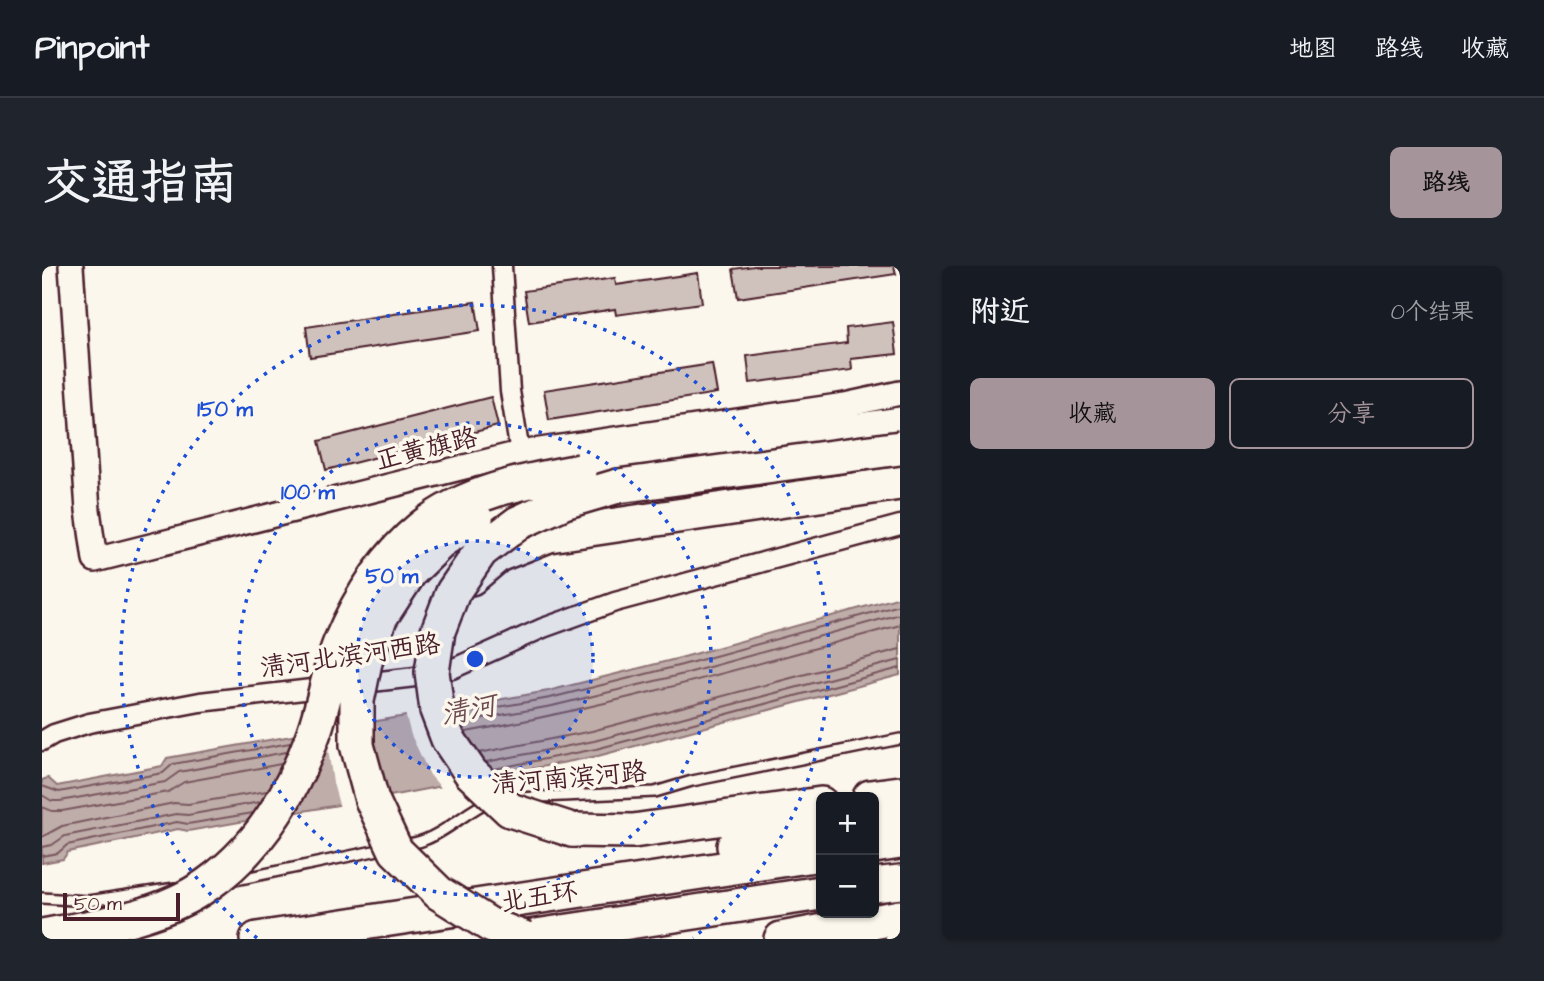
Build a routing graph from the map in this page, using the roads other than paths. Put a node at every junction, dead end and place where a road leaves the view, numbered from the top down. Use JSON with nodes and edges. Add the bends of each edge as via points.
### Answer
{"nodes":[{"id":1,"x":71,"y":266,"type":"edge"},
{"id":2,"x":502,"y":266,"type":"edge"},
{"id":3,"x":900,"y":393,"type":"edge"},
{"id":4,"x":900,"y":424,"type":"edge"},
{"id":5,"x":900,"y":448,"type":"edge"},
{"id":6,"x":520,"y":453,"type":"junction"},
{"id":7,"x":580,"y":471,"type":"junction"},
{"id":8,"x":900,"y":483,"type":"edge"},
{"id":9,"x":900,"y":525,"type":"edge"},
{"id":10,"x":453,"y":592,"type":"junction"},
{"id":11,"x":900,"y":739,"type":"edge"},
{"id":12,"x":42,"y":741,"type":"edge"},
{"id":13,"x":900,"y":793,"type":"edge"},
{"id":14,"x":879,"y":796,"type":"edge"},
{"id":15,"x":816,"y":805,"type":"edge"},
{"id":16,"x":900,"y":817,"type":"edge"},
{"id":17,"x":879,"y":820,"type":"edge"},
{"id":18,"x":816,"y":830,"type":"edge"},
{"id":19,"x":900,"y":842,"type":"edge"},
{"id":20,"x":879,"y":845,"type":"edge"},
{"id":21,"x":816,"y":855,"type":"edge"},
{"id":22,"x":900,"y":881,"type":"edge"},
{"id":23,"x":879,"y":885,"type":"edge"},
{"id":24,"x":816,"y":894,"type":"edge"},
{"id":25,"x":42,"y":898,"type":"edge"},
{"id":26,"x":900,"y":918,"type":"edge"},
{"id":27,"x":346,"y":925,"type":"junction"},
{"id":28,"x":42,"y":936,"type":"edge"},
{"id":29,"x":257,"y":939,"type":"edge"},
{"id":30,"x":516,"y":939,"type":"edge"},
{"id":31,"x":526,"y":939,"type":"edge"},
{"id":32,"x":781,"y":939,"type":"edge"}],
"edges":[{"from":1,"to":6,"type":"street","name":"正黄旗路","via":[[95,559]]},
{"from":2,"to":6,"type":"street","via":[[510,391]]},
{"from":3,"to":6,"type":"street","name":"正黄旗路"},
{"from":4,"to":7,"type":"highway"},
{"from":5,"to":10,"type":"highway","bridge":true,"via":[[618,486],[564,502],[517,523],[481,551]]},
{"from":7,"to":28,"type":"highway","bridge":true,"via":[[512,484],[465,502],[423,526],[390,559],[362,597],[340,644],[314,733],[276,814],[245,851],[207,885],[125,920]]},
{"from":7,"to":31,"type":"highway","bridge":true,"via":[[486,513],[444,539],[410,572],[380,618],[358,701],[357,745],[372,800],[396,851],[439,893],[490,925]]},
{"from":8,"to":10,"type":"highway","bridge":true,"via":[[549,535],[498,555]]},
{"from":9,"to":12,"type":"street","name":"清河北滨河西路","via":[[615,602],[452,669],[200,702],[89,723]]},
{"from":10,"to":15,"type":"highway","bridge":true,"via":[[438,631],[432,672],[437,710],[471,773],[509,810],[572,830],[633,831]]},
{"from":11,"to":25,"type":"lane","name":"清河南滨河路","via":[[655,792],[491,800],[424,841],[237,880],[88,901]]},
{"from":13,"to":14,"type":"highway"},
{"from":16,"to":17,"type":"highway"},
{"from":18,"to":27,"type":"highway"},
{"from":19,"to":20,"type":"highway"},
{"from":21,"to":27,"type":"highway","name":"北五环"},
{"from":22,"to":23,"type":"highway"},
{"from":24,"to":30,"type":"highway","name":"北五环"},
{"from":26,"to":32,"type":"highway"},
{"from":27,"to":29,"type":"highway","name":"北五环"}]}
